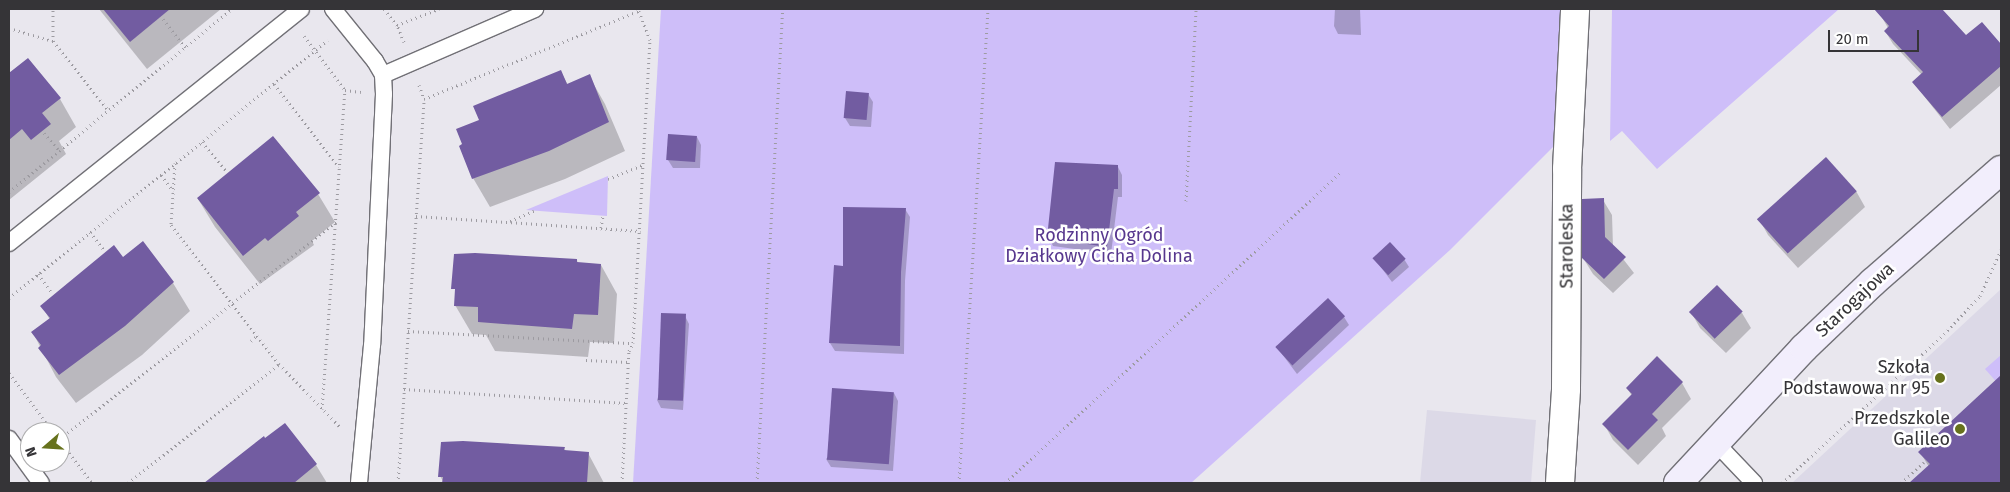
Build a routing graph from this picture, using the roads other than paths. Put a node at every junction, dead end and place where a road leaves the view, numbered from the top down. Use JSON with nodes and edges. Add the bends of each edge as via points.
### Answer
{"nodes":[{"id":1,"x":333,"y":9,"type":"edge"},
{"id":2,"x":535,"y":9,"type":"edge"},
{"id":3,"x":1574,"y":9,"type":"edge"},
{"id":4,"x":295,"y":14,"type":"edge"},
{"id":5,"x":383,"y":75,"type":"junction"},
{"id":6,"x":2001,"y":170,"type":"edge"},
{"id":7,"x":9,"y":244,"type":"edge"},
{"id":8,"x":9,"y":439,"type":"edge"},
{"id":9,"x":1715,"y":442,"type":"junction"},
{"id":10,"x":41,"y":483,"type":"edge"},
{"id":11,"x":359,"y":483,"type":"edge"},
{"id":12,"x":1560,"y":483,"type":"edge"},
{"id":13,"x":1678,"y":483,"type":"edge"},
{"id":14,"x":1754,"y":483,"type":"edge"}],
"edges":[{"from":1,"to":5,"type":"lane"},
{"from":2,"to":5,"type":"lane"},
{"from":3,"to":12,"type":"street","name":"Staroleska","via":[[1567,170],[1566,389]]},
{"from":4,"to":7,"type":"lane"},
{"from":5,"to":11,"type":"lane","via":[[372,345]]},
{"from":6,"to":9,"type":"street","name":"Starogajowa","via":[[1873,282],[1804,348]]},
{"from":8,"to":10,"type":"lane"},
{"from":9,"to":13,"type":"street","name":"Starogajowa"},
{"from":9,"to":14,"type":"lane"}]}
